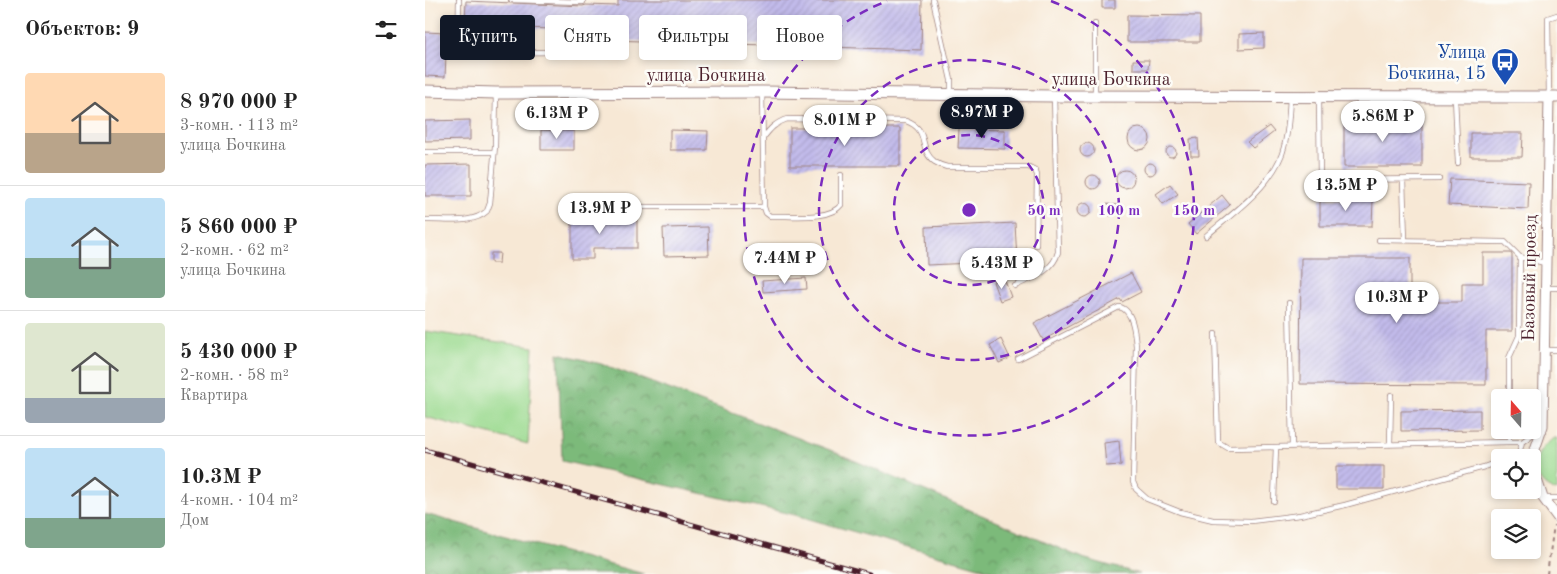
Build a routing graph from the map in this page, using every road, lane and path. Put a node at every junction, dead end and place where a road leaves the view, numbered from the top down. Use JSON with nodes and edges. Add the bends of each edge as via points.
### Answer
{"nodes":[{"id":1,"x":459,"y":0,"type":"edge"},
{"id":2,"x":511,"y":0,"type":"edge"},
{"id":3,"x":583,"y":0,"type":"edge"},
{"id":4,"x":933,"y":0,"type":"edge"},
{"id":5,"x":1557,"y":15,"type":"edge"},
{"id":6,"x":1095,"y":24,"type":"dead end"},
{"id":7,"x":545,"y":52,"type":"edge"},
{"id":8,"x":425,"y":92,"type":"edge"},
{"id":9,"x":762,"y":92,"type":"junction"},
{"id":10,"x":496,"y":93,"type":"junction"},
{"id":11,"x":951,"y":94,"type":"junction"},
{"id":12,"x":1054,"y":96,"type":"junction"},
{"id":13,"x":1095,"y":96,"type":"junction"},
{"id":14,"x":1319,"y":96,"type":"junction"},
{"id":15,"x":1455,"y":96,"type":"junction"},
{"id":16,"x":1290,"y":97,"type":"junction"},
{"id":17,"x":1553,"y":98,"type":"edge"},
{"id":18,"x":763,"y":138,"type":"junction"},
{"id":19,"x":425,"y":152,"type":"edge"},
{"id":20,"x":494,"y":152,"type":"junction"},
{"id":21,"x":1458,"y":163,"type":"dead end"},
{"id":22,"x":841,"y":175,"type":"dead end"},
{"id":23,"x":1439,"y":179,"type":"dead end"},
{"id":24,"x":1403,"y":180,"type":"junction"},
{"id":25,"x":601,"y":207,"type":"dead end"},
{"id":26,"x":764,"y":207,"type":"junction"},
{"id":27,"x":425,"y":220,"type":"edge"},
{"id":28,"x":1206,"y":236,"type":"dead end"},
{"id":29,"x":1379,"y":240,"type":"dead end"},
{"id":30,"x":1405,"y":240,"type":"junction"},
{"id":31,"x":1036,"y":245,"type":"dead end"},
{"id":32,"x":1520,"y":257,"type":"junction"},
{"id":33,"x":1545,"y":263,"type":"junction"},
{"id":34,"x":1015,"y":286,"type":"dead end"},
{"id":35,"x":1545,"y":288,"type":"junction"},
{"id":36,"x":1557,"y":288,"type":"edge"},
{"id":37,"x":1289,"y":303,"type":"dead end"},
{"id":38,"x":1215,"y":334,"type":"dead end"},
{"id":39,"x":1544,"y":350,"type":"junction"},
{"id":40,"x":1557,"y":350,"type":"edge"},
{"id":41,"x":1018,"y":359,"type":"dead end"},
{"id":42,"x":1509,"y":389,"type":"edge"},
{"id":43,"x":1391,"y":395,"type":"dead end"},
{"id":44,"x":1543,"y":426,"type":"junction"},
{"id":45,"x":1509,"y":442,"type":"joint"},
{"id":46,"x":1522,"y":442,"type":"junction"},
{"id":47,"x":1390,"y":445,"type":"junction"},
{"id":48,"x":1276,"y":447,"type":"junction"},
{"id":49,"x":1292,"y":447,"type":"junction"},
{"id":50,"x":1520,"y":449,"type":"edge"},
{"id":51,"x":1535,"y":449,"type":"edge"},
{"id":52,"x":1491,"y":464,"type":"edge"},
{"id":53,"x":1541,"y":492,"type":"edge"},
{"id":54,"x":1543,"y":498,"type":"junction"},
{"id":55,"x":1557,"y":498,"type":"edge"},
{"id":56,"x":1274,"y":501,"type":"dead end"},
{"id":57,"x":1556,"y":516,"type":"edge"},
{"id":58,"x":1547,"y":574,"type":"edge"}],
"edges":[{"from":1,"to":7,"type":"lane","via":[[458,53]]},
{"from":2,"to":3,"type":"lane"},
{"from":4,"to":11,"type":"lane","via":[[951,80]]},
{"from":5,"to":17,"type":"lane","via":[[1548,18]]},
{"from":6,"to":13,"type":"lane"},
{"from":8,"to":10,"type":"street","name":"улица Бочкина"},
{"from":9,"to":10,"type":"street","name":"улица Бочкина"},
{"from":9,"to":11,"type":"street","name":"улица Бочкина"},
{"from":9,"to":18,"type":"lane"},
{"from":10,"to":20,"type":"lane"},
{"from":11,"to":12,"type":"street","name":"улица Бочкина"},
{"from":12,"to":13,"type":"street","name":"улица Бочкина"},
{"from":12,"to":34,"type":"lane","via":[[1056,262],[1048,270]]},
{"from":13,"to":16,"type":"street","name":"улица Бочкина"},
{"from":14,"to":15,"type":"street","name":"улица Бочкина"},
{"from":14,"to":16,"type":"street","name":"улица Бочкина"},
{"from":14,"to":24,"type":"lane","via":[[1320,180]]},
{"from":15,"to":17,"type":"street","name":"улица Бочкина"},
{"from":15,"to":21,"type":"lane"},
{"from":16,"to":28,"type":"lane","via":[[1286,136],[1277,164],[1247,203]]},
{"from":17,"to":33,"type":"street","name":"Базовый проезд"},
{"from":18,"to":26,"type":"lane"},
{"from":18,"to":31,"type":"lane","via":[[778,122],[787,119],[906,120],[916,124],[921,131],[925,151],[935,162],[947,167],[1029,167],[1037,176]]},
{"from":19,"to":20,"type":"lane"},
{"from":20,"to":27,"type":"lane","via":[[490,202],[483,216]]},
{"from":22,"to":26,"type":"lane","via":[[841,205],[833,212],[771,216],[765,213]]},
{"from":23,"to":24,"type":"lane"},
{"from":24,"to":30,"type":"lane"},
{"from":25,"to":26,"type":"lane"},
{"from":29,"to":30,"type":"lane"},
{"from":30,"to":32,"type":"lane","via":[[1505,242]]},
{"from":32,"to":33,"type":"lane"},
{"from":32,"to":42,"type":"lane","via":[[1519,336],[1509,358]]},
{"from":33,"to":35,"type":"street","name":"Базовый проезд"},
{"from":35,"to":36,"type":"lane"},
{"from":35,"to":39,"type":"street","name":"Базовый проезд"},
{"from":37,"to":49,"type":"lane"},
{"from":38,"to":48,"type":"lane","via":[[1218,442],[1228,448]]},
{"from":39,"to":40,"type":"lane"},
{"from":39,"to":44,"type":"street","name":"Базовый проезд"},
{"from":41,"to":52,"type":"lane","via":[[1119,307],[1127,311],[1137,346],[1133,473],[1136,490],[1147,499],[1180,512],[1213,520],[1251,521],[1300,515]]},
{"from":43,"to":47,"type":"lane"},
{"from":44,"to":46,"type":"lane"},
{"from":44,"to":51,"type":"street","name":"Базовый проезд"},
{"from":45,"to":46,"type":"lane"},
{"from":45,"to":47,"type":"lane"},
{"from":46,"to":50,"type":"lane"},
{"from":47,"to":49,"type":"lane"},
{"from":48,"to":49,"type":"lane"},
{"from":48,"to":56,"type":"lane"},
{"from":53,"to":54,"type":"street"},
{"from":54,"to":55,"type":"lane"},
{"from":54,"to":57,"type":"street"},
{"from":57,"to":58,"type":"path"}]}
